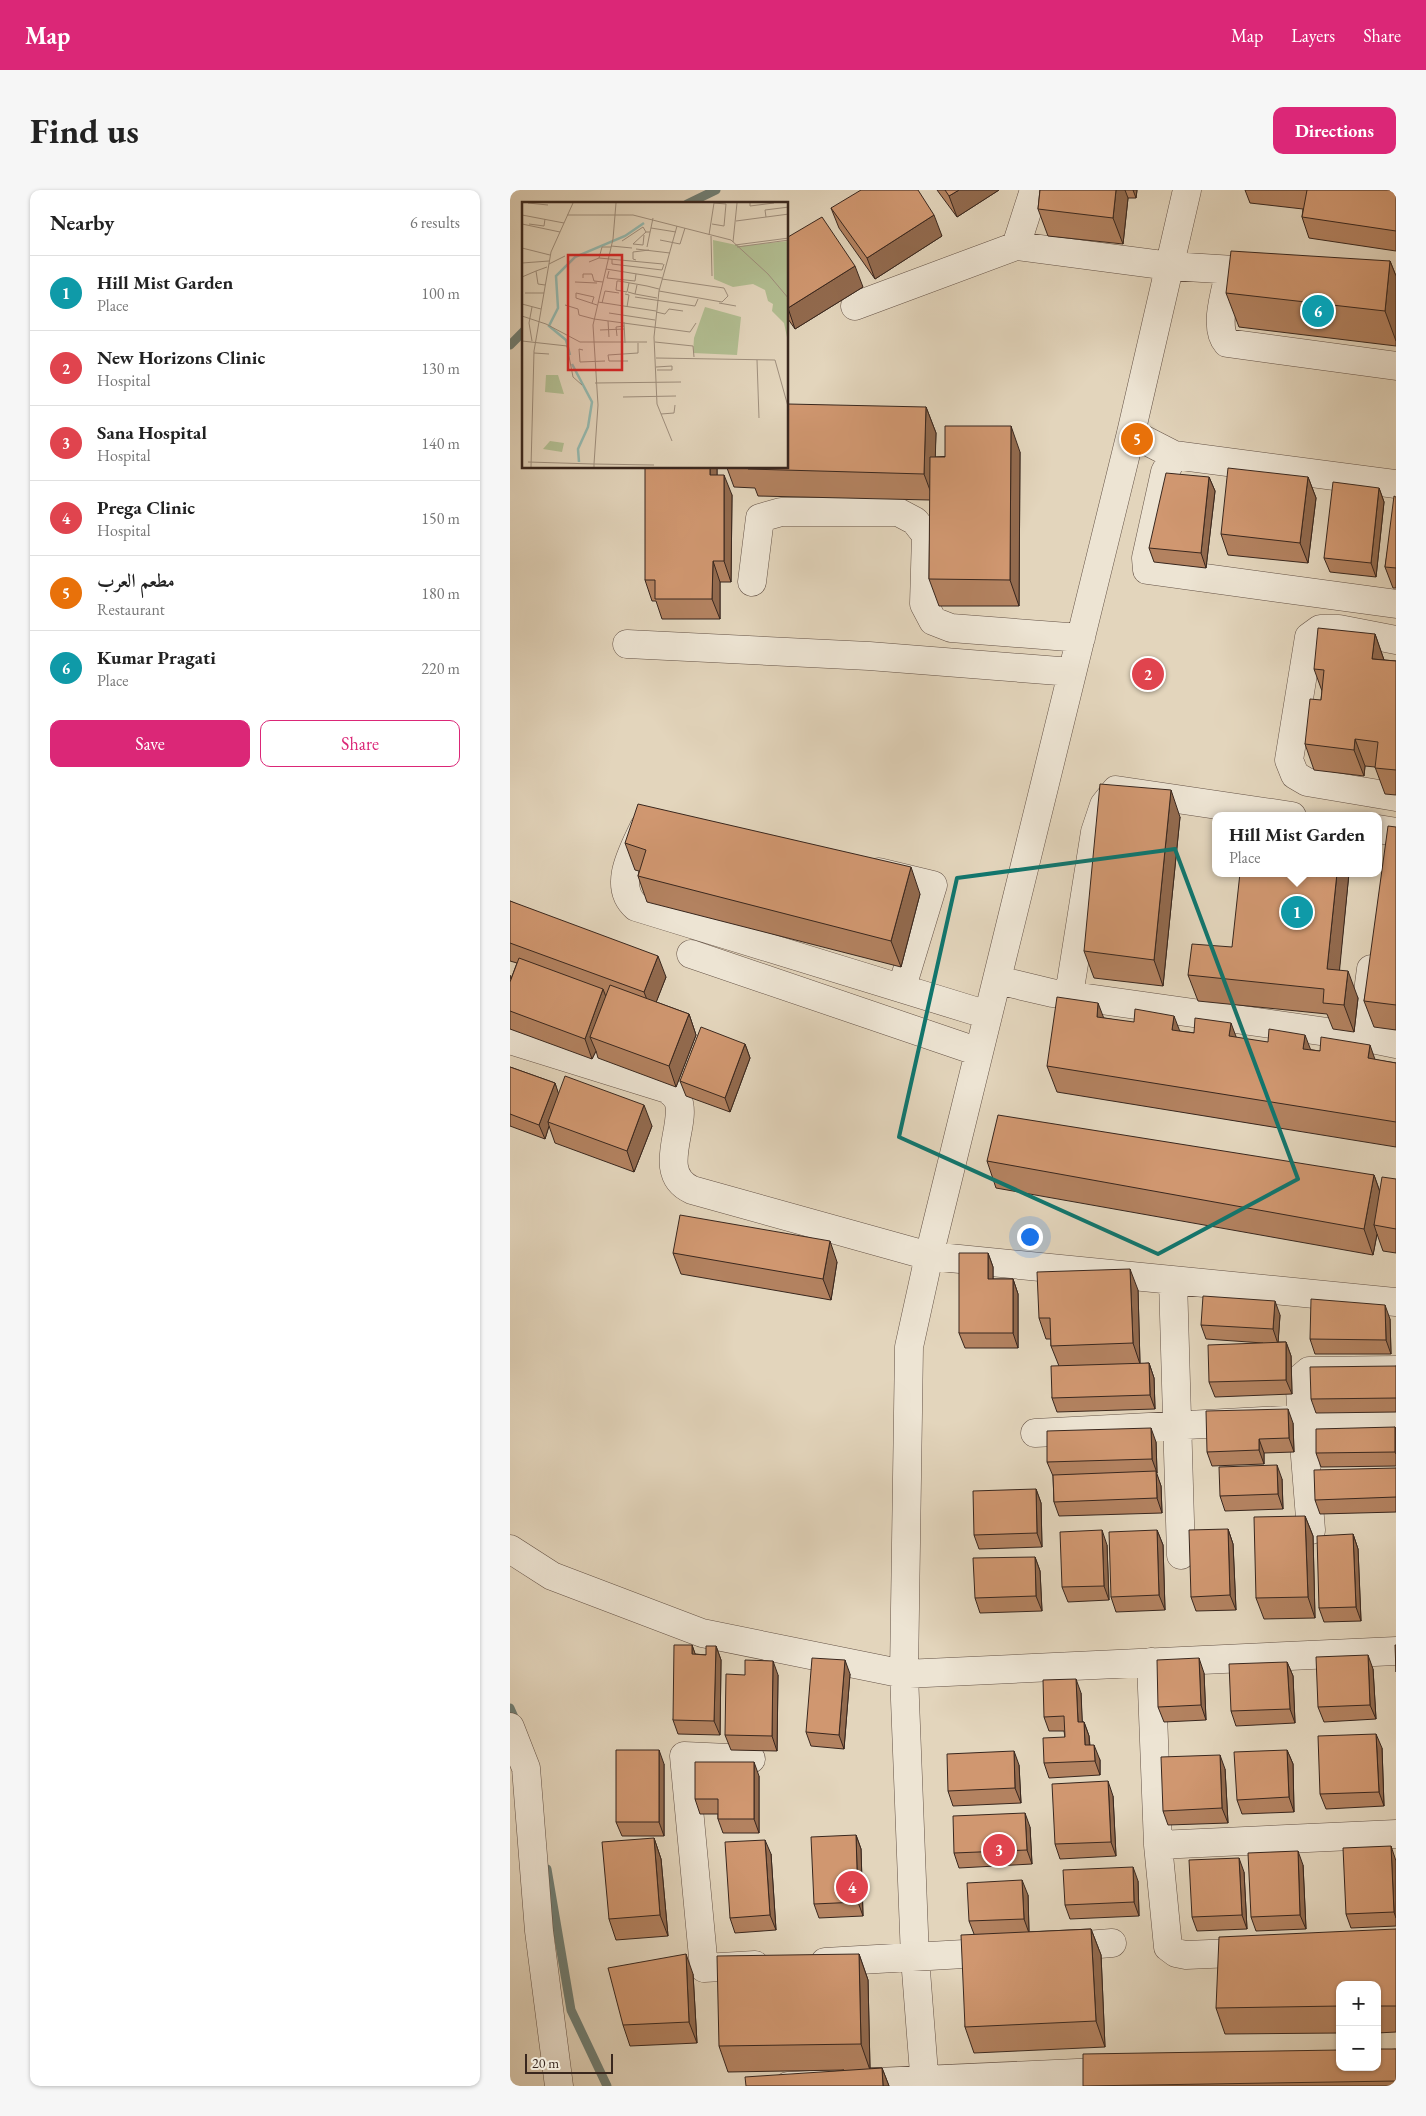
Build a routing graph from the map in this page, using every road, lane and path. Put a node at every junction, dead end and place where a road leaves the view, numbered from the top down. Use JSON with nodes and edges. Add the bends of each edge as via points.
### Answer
{"nodes":[{"id":1,"x":1034,"y":190,"type":"edge"},
{"id":2,"x":1187,"y":190,"type":"edge"},
{"id":3,"x":1016,"y":246,"type":"junction"},
{"id":4,"x":1170,"y":266,"type":"junction"},
{"id":5,"x":1230,"y":270,"type":"junction"},
{"id":6,"x":1288,"y":273,"type":"edge"},
{"id":7,"x":856,"y":306,"type":"dead end"},
{"id":8,"x":1396,"y":366,"type":"edge"},
{"id":9,"x":1131,"y":434,"type":"junction"},
{"id":10,"x":1174,"y":455,"type":"junction"},
{"id":11,"x":1396,"y":484,"type":"edge"},
{"id":12,"x":752,"y":582,"type":"dead end"},
{"id":13,"x":1396,"y":604,"type":"edge"},
{"id":14,"x":1080,"y":638,"type":"junction"},
{"id":15,"x":1396,"y":640,"type":"edge"},
{"id":16,"x":627,"y":644,"type":"dead end"},
{"id":17,"x":1072,"y":672,"type":"junction"},
{"id":18,"x":1396,"y":797,"type":"edge"},
{"id":19,"x":1265,"y":812,"type":"edge"},
{"id":20,"x":673,"y":824,"type":"edge"},
{"id":21,"x":856,"y":867,"type":"edge"},
{"id":22,"x":1374,"y":949,"type":"edge"},
{"id":23,"x":691,"y":954,"type":"dead end"},
{"id":24,"x":998,"y":980,"type":"junction"},
{"id":25,"x":902,"y":987,"type":"junction"},
{"id":26,"x":1069,"y":995,"type":"junction"},
{"id":27,"x":988,"y":1015,"type":"junction"},
{"id":28,"x":1362,"y":1038,"type":"junction"},
{"id":29,"x":510,"y":1040,"type":"edge"},
{"id":30,"x":1396,"y":1044,"type":"edge"},
{"id":31,"x":979,"y":1052,"type":"junction"},
{"id":32,"x":929,"y":1256,"type":"junction"},
{"id":33,"x":1173,"y":1280,"type":"junction"},
{"id":34,"x":1396,"y":1302,"type":"edge"},
{"id":35,"x":1396,"y":1370,"type":"edge"},
{"id":36,"x":1302,"y":1419,"type":"junction"},
{"id":37,"x":1396,"y":1419,"type":"edge"},
{"id":38,"x":1177,"y":1425,"type":"junction"},
{"id":39,"x":1035,"y":1433,"type":"dead end"},
{"id":40,"x":1311,"y":1530,"type":"dead end"},
{"id":41,"x":510,"y":1549,"type":"edge"},
{"id":42,"x":1181,"y":1555,"type":"dead end"},
{"id":43,"x":1396,"y":1651,"type":"edge"},
{"id":44,"x":1151,"y":1662,"type":"junction"},
{"id":45,"x":904,"y":1674,"type":"junction"},
{"id":46,"x":510,"y":1727,"type":"edge"},
{"id":47,"x":751,"y":1759,"type":"dead end"},
{"id":48,"x":1396,"y":1834,"type":"edge"},
{"id":49,"x":1158,"y":1845,"type":"junction"},
{"id":50,"x":1112,"y":1943,"type":"dead end"},
{"id":51,"x":1281,"y":1951,"type":"edge"},
{"id":52,"x":915,"y":1958,"type":"junction"},
{"id":53,"x":1150,"y":2070,"type":"edge"},
{"id":54,"x":924,"y":2082,"type":"edge"},
{"id":55,"x":559,"y":2086,"type":"edge"},
{"id":56,"x":788,"y":2086,"type":"edge"}],
"edges":[{"from":1,"to":3,"type":"street"},
{"from":2,"to":4,"type":"street"},
{"from":3,"to":4,"type":"street"},
{"from":3,"to":7,"type":"street"},
{"from":4,"to":5,"type":"street"},
{"from":4,"to":9,"type":"street"},
{"from":5,"to":6,"type":"street"},
{"from":5,"to":8,"type":"street","via":[[1220,323],[1222,337],[1227,343]]},
{"from":9,"to":10,"type":"street"},
{"from":9,"to":14,"type":"street"},
{"from":10,"to":11,"type":"street"},
{"from":10,"to":13,"type":"street","via":[[1159,501],[1146,558],[1147,570]]},
{"from":12,"to":14,"type":"street","via":[[760,518],[781,512],[898,512],[915,520],[926,535],[924,604],[933,621],[951,628]]},
{"from":14,"to":17,"type":"street"},
{"from":15,"to":18,"type":"street","via":[[1320,629],[1309,637],[1289,760],[1295,775],[1306,782]]},
{"from":16,"to":17,"type":"street","via":[[869,656]]},
{"from":17,"to":24,"type":"street"},
{"from":19,"to":26,"type":"street","via":[[1116,790],[1104,804],[1095,832]]},
{"from":20,"to":25,"type":"street","via":[[652,821],[644,827],[631,855],[623,885],[636,907]]},
{"from":21,"to":25,"type":"street","via":[[934,885]]},
{"from":22,"to":28,"type":"street"},
{"from":23,"to":31,"type":"street"},
{"from":24,"to":26,"type":"street"},
{"from":24,"to":27,"type":"street"},
{"from":25,"to":27,"type":"street"},
{"from":26,"to":28,"type":"street"},
{"from":27,"to":31,"type":"street"},
{"from":28,"to":30,"type":"street"},
{"from":29,"to":32,"type":"street","via":[[667,1088],[677,1098],[680,1111],[674,1137],[674,1171],[682,1185]]},
{"from":31,"to":32,"type":"street"},
{"from":32,"to":33,"type":"street"},
{"from":32,"to":45,"type":"street","via":[[909,1347]]},
{"from":33,"to":34,"type":"street"},
{"from":33,"to":38,"type":"street"},
{"from":35,"to":36,"type":"street","via":[[1309,1371],[1301,1383]]},
{"from":36,"to":37,"type":"street"},
{"from":36,"to":38,"type":"street"},
{"from":36,"to":40,"type":"street","via":[[1317,1475]]},
{"from":38,"to":39,"type":"street"},
{"from":38,"to":42,"type":"street"},
{"from":41,"to":45,"type":"street","via":[[552,1576],[702,1633]]},
{"from":43,"to":44,"type":"street"},
{"from":44,"to":45,"type":"street"},
{"from":44,"to":49,"type":"street"},
{"from":45,"to":52,"type":"street"},
{"from":46,"to":55,"type":"street","via":[[526,1768],[539,1931]]},
{"from":47,"to":52,"type":"street","via":[[684,1756],[704,1968]]},
{"from":48,"to":49,"type":"street"},
{"from":49,"to":51,"type":"street","via":[[1168,1947],[1186,1955]]},
{"from":50,"to":52,"type":"street"},
{"from":52,"to":54,"type":"street"},
{"from":53,"to":54,"type":"street"},
{"from":54,"to":56,"type":"street"}]}
